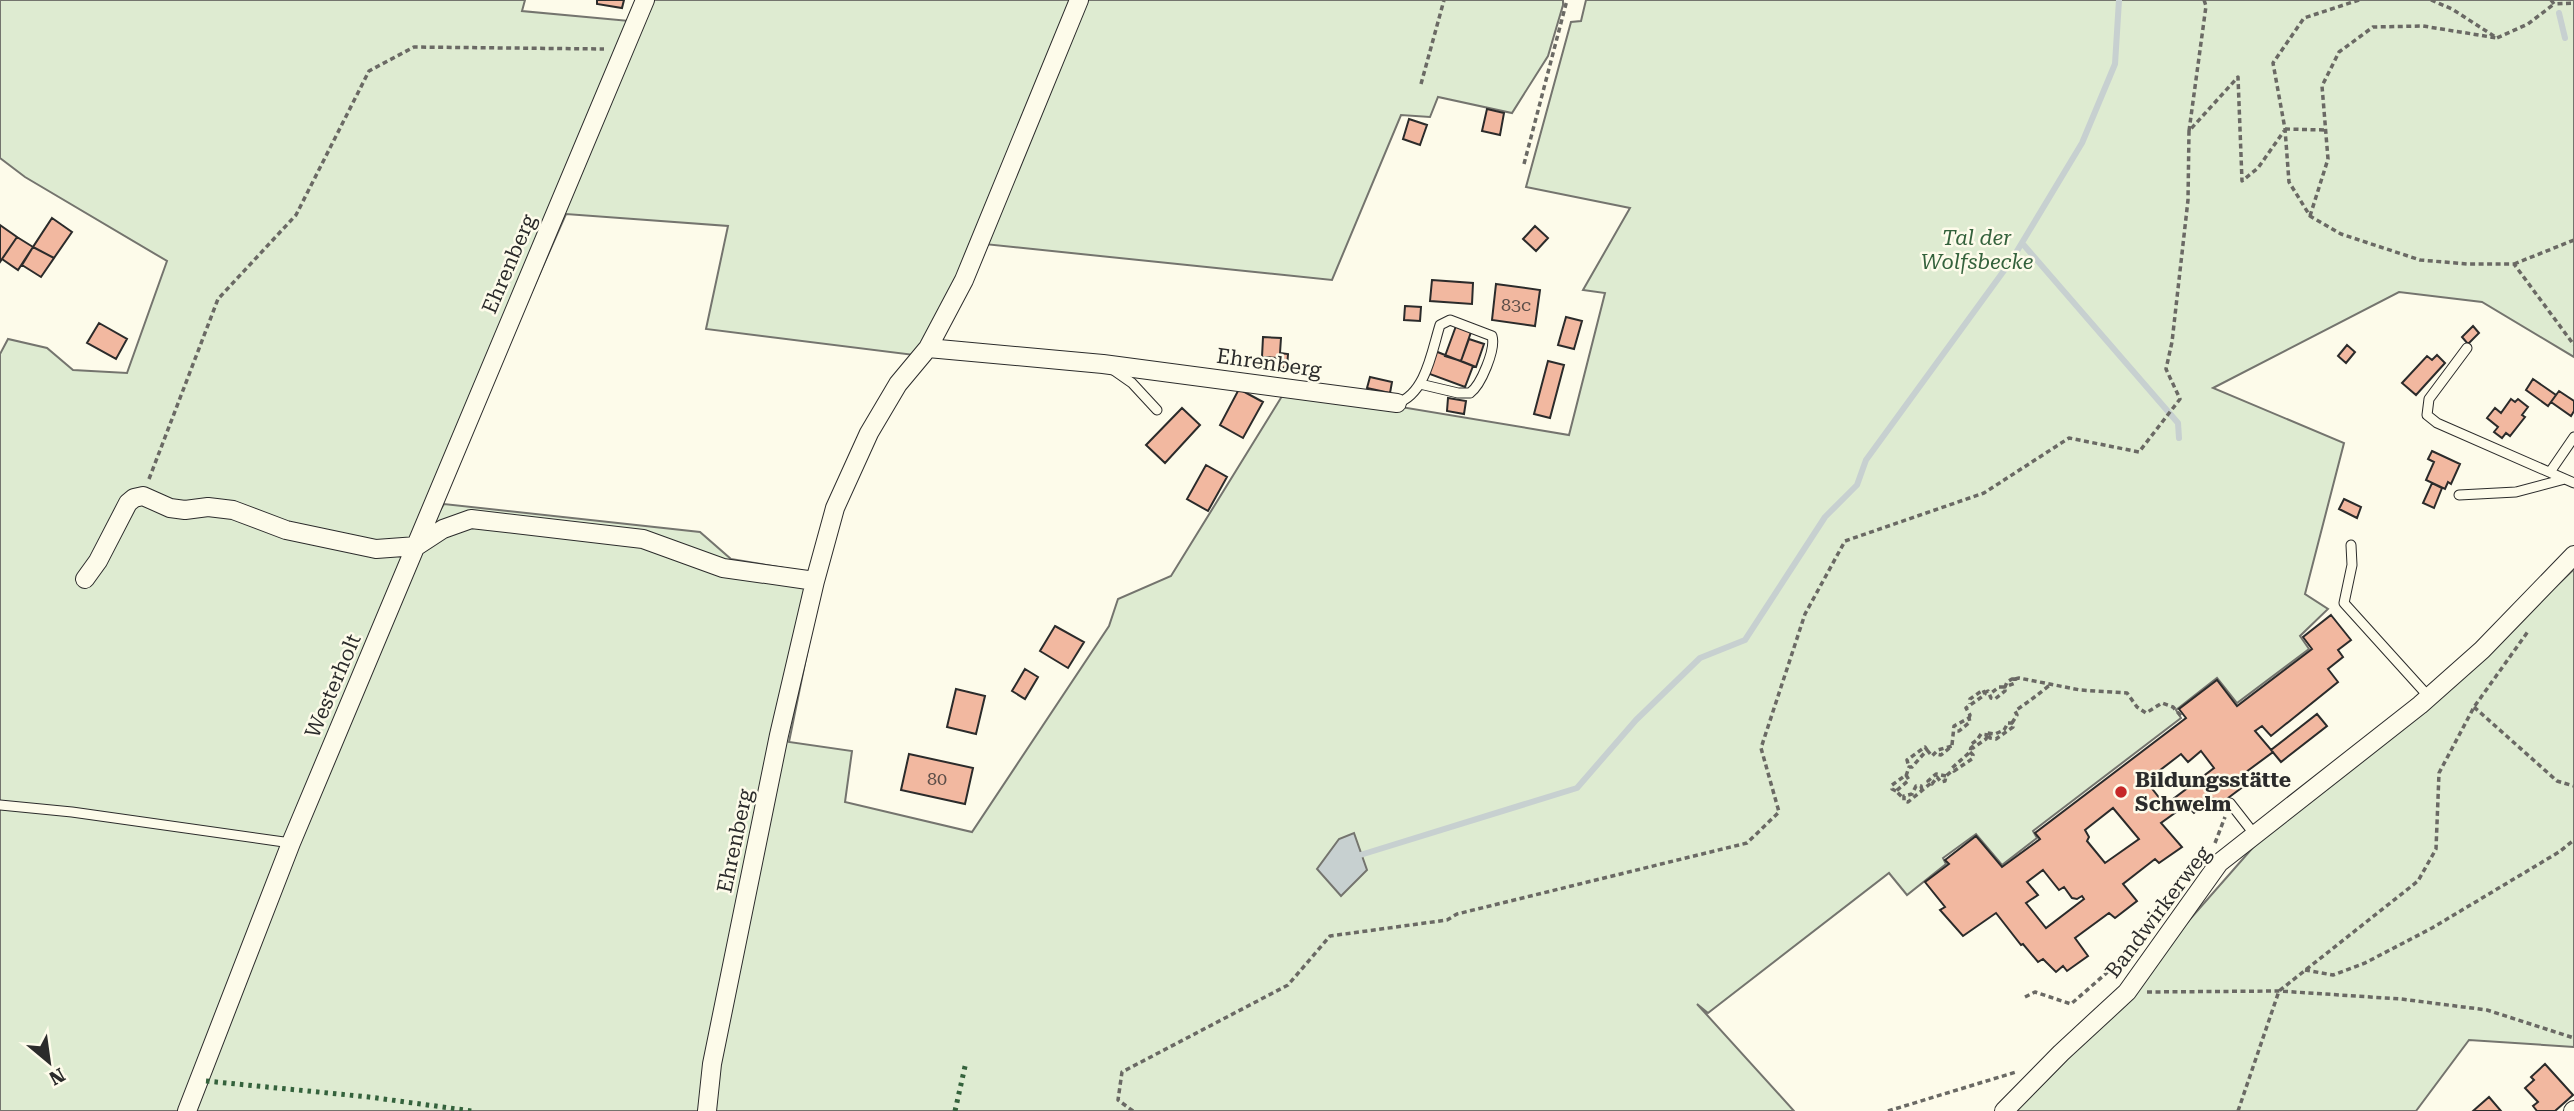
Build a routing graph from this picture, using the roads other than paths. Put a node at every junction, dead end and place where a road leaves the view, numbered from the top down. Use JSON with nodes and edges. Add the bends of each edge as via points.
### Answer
{"nodes":[{"id":1,"x":645,"y":0,"type":"edge"},
{"id":2,"x":1079,"y":0,"type":"edge"},
{"id":3,"x":928,"y":348,"type":"junction"},
{"id":4,"x":2467,"y":348,"type":"dead end"},
{"id":5,"x":1103,"y":364,"type":"junction"},
{"id":6,"x":1420,"y":384,"type":"junction"},
{"id":7,"x":1398,"y":403,"type":"joint"},
{"id":8,"x":1157,"y":410,"type":"dead end"},
{"id":9,"x":2574,"y":437,"type":"edge"},
{"id":10,"x":2550,"y":472,"type":"junction"},
{"id":11,"x":2570,"y":481,"type":"edge"},
{"id":12,"x":2459,"y":495,"type":"dead end"},
{"id":13,"x":2351,"y":545,"type":"dead end"},
{"id":14,"x":416,"y":546,"type":"junction"},
{"id":15,"x":2574,"y":555,"type":"edge"},
{"id":16,"x":85,"y":579,"type":"dead end"},
{"id":17,"x":815,"y":581,"type":"junction"},
{"id":18,"x":2429,"y":697,"type":"junction"},
{"id":19,"x":0,"y":806,"type":"edge"},
{"id":20,"x":2232,"y":806,"type":"road end"},
{"id":21,"x":2255,"y":835,"type":"junction"},
{"id":22,"x":291,"y":843,"type":"junction"},
{"id":23,"x":187,"y":1111,"type":"edge"},
{"id":24,"x":707,"y":1111,"type":"edge"},
{"id":25,"x":2004,"y":1111,"type":"edge"}],
"edges":[{"from":1,"to":14,"type":"street","name":"Ehrenberg"},
{"from":2,"to":3,"type":"street","name":"Ehrenberg","via":[[964,280]]},
{"from":3,"to":5,"type":"street","name":"Ehrenberg"},
{"from":3,"to":17,"type":"street","name":"Ehrenberg","via":[[898,384],[869,433],[835,508]]},
{"from":4,"to":10,"type":"lane","via":[[2428,400],[2427,415],[2437,424]]},
{"from":5,"to":7,"type":"street","name":"Ehrenberg"},
{"from":5,"to":8,"type":"lane","name":"Ehrenberg","via":[[1132,383]]},
{"from":6,"to":6,"type":"lane","via":[[1444,321],[1492,336],[1494,344],[1479,384],[1470,393]]},
{"from":6,"to":7,"type":"lane","name":"Ehrenberg","via":[[1407,400]]},
{"from":9,"to":10,"type":"lane"},
{"from":10,"to":11,"type":"lane"},
{"from":11,"to":12,"type":"lane","via":[[2516,492]]},
{"from":13,"to":18,"type":"lane","via":[[2344,603]]},
{"from":14,"to":16,"type":"street","via":[[376,549],[286,530],[233,510],[170,508],[143,496],[128,503]]},
{"from":14,"to":17,"type":"street","via":[[471,519],[643,539],[723,568]]},
{"from":14,"to":22,"type":"street","name":"Westerholt"},
{"from":15,"to":18,"type":"street","name":"Bandwirkerweg","via":[[2482,650]]},
{"from":17,"to":24,"type":"street","name":"Ehrenberg","via":[[712,1064]]},
{"from":18,"to":21,"type":"street","name":"Bandwirkerweg"},
{"from":19,"to":22,"type":"lane"},
{"from":20,"to":21,"type":"lane"},
{"from":21,"to":25,"type":"street","name":"Bandwirkerweg","via":[[2219,863],[2127,992]]},
{"from":22,"to":23,"type":"street","name":"Westerholt"}]}
